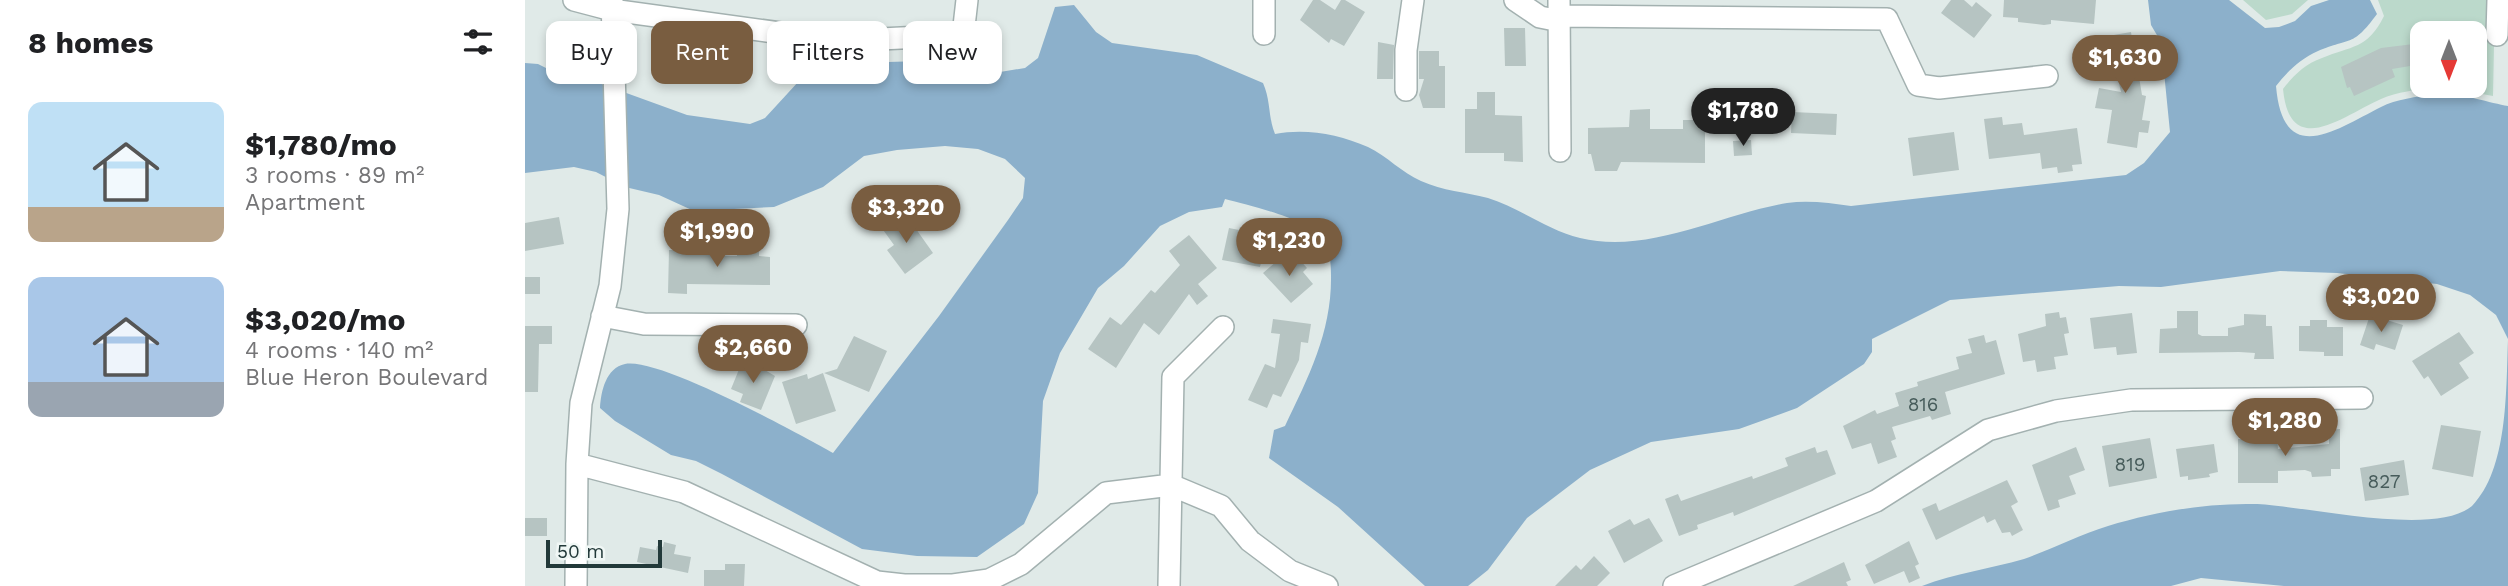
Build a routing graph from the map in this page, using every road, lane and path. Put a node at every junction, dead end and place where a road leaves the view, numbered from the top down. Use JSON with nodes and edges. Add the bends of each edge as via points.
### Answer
{"nodes":[{"id":1,"x":574,"y":0,"type":"edge"},
{"id":2,"x":967,"y":0,"type":"edge"},
{"id":3,"x":1264,"y":0,"type":"edge"},
{"id":4,"x":1413,"y":0,"type":"edge"},
{"id":5,"x":1514,"y":0,"type":"edge"},
{"id":6,"x":2498,"y":0,"type":"edge"},
{"id":7,"x":612,"y":5,"type":"edge"},
{"id":8,"x":1888,"y":9,"type":"edge"},
{"id":9,"x":1559,"y":12,"type":"edge"},
{"id":10,"x":1264,"y":34,"type":"dead end"},
{"id":11,"x":2497,"y":35,"type":"dead end"},
{"id":12,"x":2047,"y":76,"type":"dead end"},
{"id":13,"x":1406,"y":90,"type":"dead end"},
{"id":14,"x":1560,"y":151,"type":"dead end"},
{"id":15,"x":603,"y":316,"type":"junction"},
{"id":16,"x":796,"y":325,"type":"dead end"},
{"id":17,"x":1223,"y":327,"type":"dead end"},
{"id":18,"x":2362,"y":398,"type":"dead end"},
{"id":19,"x":577,"y":464,"type":"junction"},
{"id":20,"x":1171,"y":485,"type":"junction"},
{"id":21,"x":877,"y":584,"type":"edge"},
{"id":22,"x":1683,"y":584,"type":"edge"},
{"id":23,"x":576,"y":586,"type":"edge"},
{"id":24,"x":1169,"y":586,"type":"edge"},
{"id":25,"x":1327,"y":586,"type":"edge"}],
"edges":[{"from":1,"to":7,"type":"street"},
{"from":2,"to":7,"type":"street","via":[[963,34],[839,41]]},
{"from":3,"to":10,"type":"street"},
{"from":4,"to":13,"type":"street"},
{"from":5,"to":9,"type":"street","via":[[1540,17]]},
{"from":6,"to":11,"type":"street"},
{"from":7,"to":15,"type":"street","via":[[618,209]]},
{"from":8,"to":9,"type":"street"},
{"from":8,"to":12,"type":"street","via":[[1918,85],[1939,88]]},
{"from":9,"to":14,"type":"street"},
{"from":15,"to":16,"type":"street","via":[[644,324]]},
{"from":15,"to":19,"type":"street","via":[[581,402]]},
{"from":17,"to":20,"type":"street","via":[[1173,377]]},
{"from":18,"to":22,"type":"street","via":[[2131,400],[2056,411],[1988,430],[1876,501]]},
{"from":19,"to":21,"type":"street","via":[[684,492]]},
{"from":19,"to":23,"type":"street"},
{"from":20,"to":21,"type":"street","via":[[1106,493],[1021,564],[989,580]]},
{"from":20,"to":24,"type":"street"},
{"from":20,"to":25,"type":"street","via":[[1221,506],[1250,541],[1290,571]]}]}
